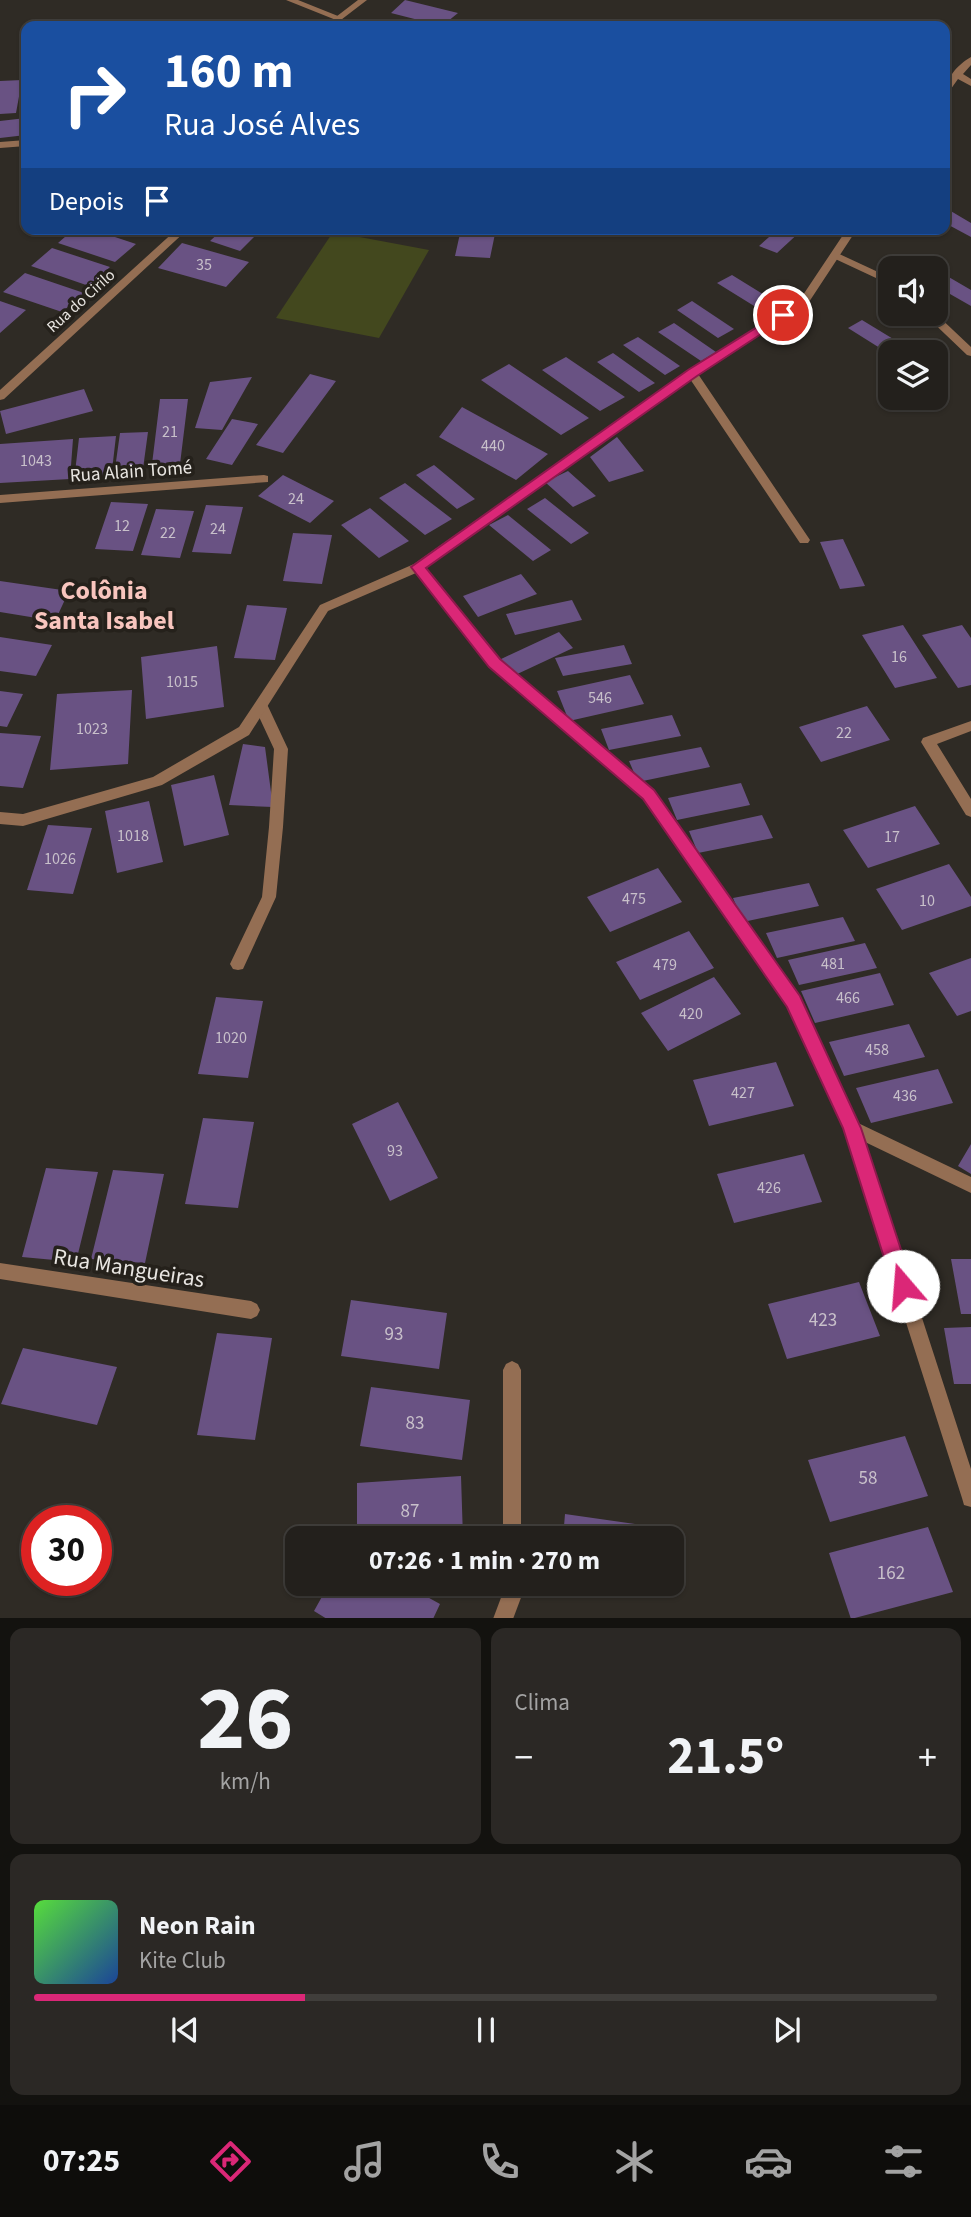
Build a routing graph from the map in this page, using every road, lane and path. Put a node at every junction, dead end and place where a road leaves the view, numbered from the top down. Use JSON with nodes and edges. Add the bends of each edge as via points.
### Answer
{"nodes":[{"id":1,"x":290,"y":0,"type":"edge"},
{"id":2,"x":363,"y":0,"type":"edge"},
{"id":3,"x":339,"y":18,"type":"junction"},
{"id":4,"x":335,"y":21,"type":"edge"},
{"id":5,"x":971,"y":60,"type":"edge"},
{"id":6,"x":957,"y":74,"type":"junction"},
{"id":7,"x":971,"y":83,"type":"edge"},
{"id":8,"x":950,"y":84,"type":"edge"},
{"id":9,"x":21,"y":143,"type":"edge"},
{"id":10,"x":0,"y":145,"type":"edge"},
{"id":11,"x":176,"y":235,"type":"edge"},
{"id":12,"x":848,"y":235,"type":"edge"},
{"id":13,"x":835,"y":255,"type":"junction"},
{"id":14,"x":878,"y":276,"type":"edge"},
{"id":15,"x":942,"y":326,"type":"edge"},
{"id":16,"x":971,"y":353,"type":"edge"},
{"id":17,"x":692,"y":373,"type":"junction"},
{"id":18,"x":0,"y":396,"type":"edge"},
{"id":19,"x":264,"y":480,"type":"dead end"},
{"id":20,"x":0,"y":499,"type":"edge"},
{"id":21,"x":804,"y":540,"type":"dead end"},
{"id":22,"x":418,"y":567,"type":"junction"},
{"id":23,"x":261,"y":706,"type":"junction"},
{"id":24,"x":971,"y":726,"type":"edge"},
{"id":25,"x":971,"y":811,"type":"edge"},
{"id":26,"x":0,"y":818,"type":"edge"},
{"id":27,"x":238,"y":964,"type":"dead end"},
{"id":28,"x":852,"y":1128,"type":"junction"},
{"id":29,"x":971,"y":1185,"type":"edge"},
{"id":30,"x":0,"y":1270,"type":"edge"},
{"id":31,"x":251,"y":1310,"type":"dead end"},
{"id":32,"x":512,"y":1370,"type":"dead end"},
{"id":33,"x":971,"y":1498,"type":"edge"},
{"id":34,"x":512,"y":1526,"type":"edge"},
{"id":35,"x":512,"y":1596,"type":"edge"},
{"id":36,"x":503,"y":1618,"type":"edge"}],
"edges":[{"from":1,"to":3,"type":"street"},
{"from":2,"to":3,"type":"street"},
{"from":3,"to":4,"type":"street"},
{"from":5,"to":6,"type":"street"},
{"from":6,"to":7,"type":"street"},
{"from":6,"to":8,"type":"street"},
{"from":9,"to":10,"type":"street"},
{"from":11,"to":18,"type":"street","name":"Rua do Cirilo"},
{"from":12,"to":13,"type":"street"},
{"from":13,"to":14,"type":"street"},
{"from":13,"to":17,"type":"street","via":[[805,300]]},
{"from":15,"to":16,"type":"street"},
{"from":17,"to":21,"type":"street"},
{"from":17,"to":22,"type":"street"},
{"from":19,"to":20,"type":"street","name":"Rua Alain Tomé"},
{"from":22,"to":23,"type":"street","via":[[324,608]]},
{"from":22,"to":28,"type":"street","via":[[494,663],[649,795],[794,1002]]},
{"from":23,"to":26,"type":"street","via":[[244,731],[157,781],[23,820]]},
{"from":23,"to":27,"type":"street","via":[[281,749],[276,827],[269,897]]},
{"from":24,"to":25,"type":"street","via":[[928,741]]},
{"from":28,"to":29,"type":"street"},
{"from":28,"to":33,"type":"street"},
{"from":30,"to":31,"type":"street","name":"Rua Mangueiras"},
{"from":32,"to":34,"type":"street"},
{"from":35,"to":36,"type":"street"}]}
